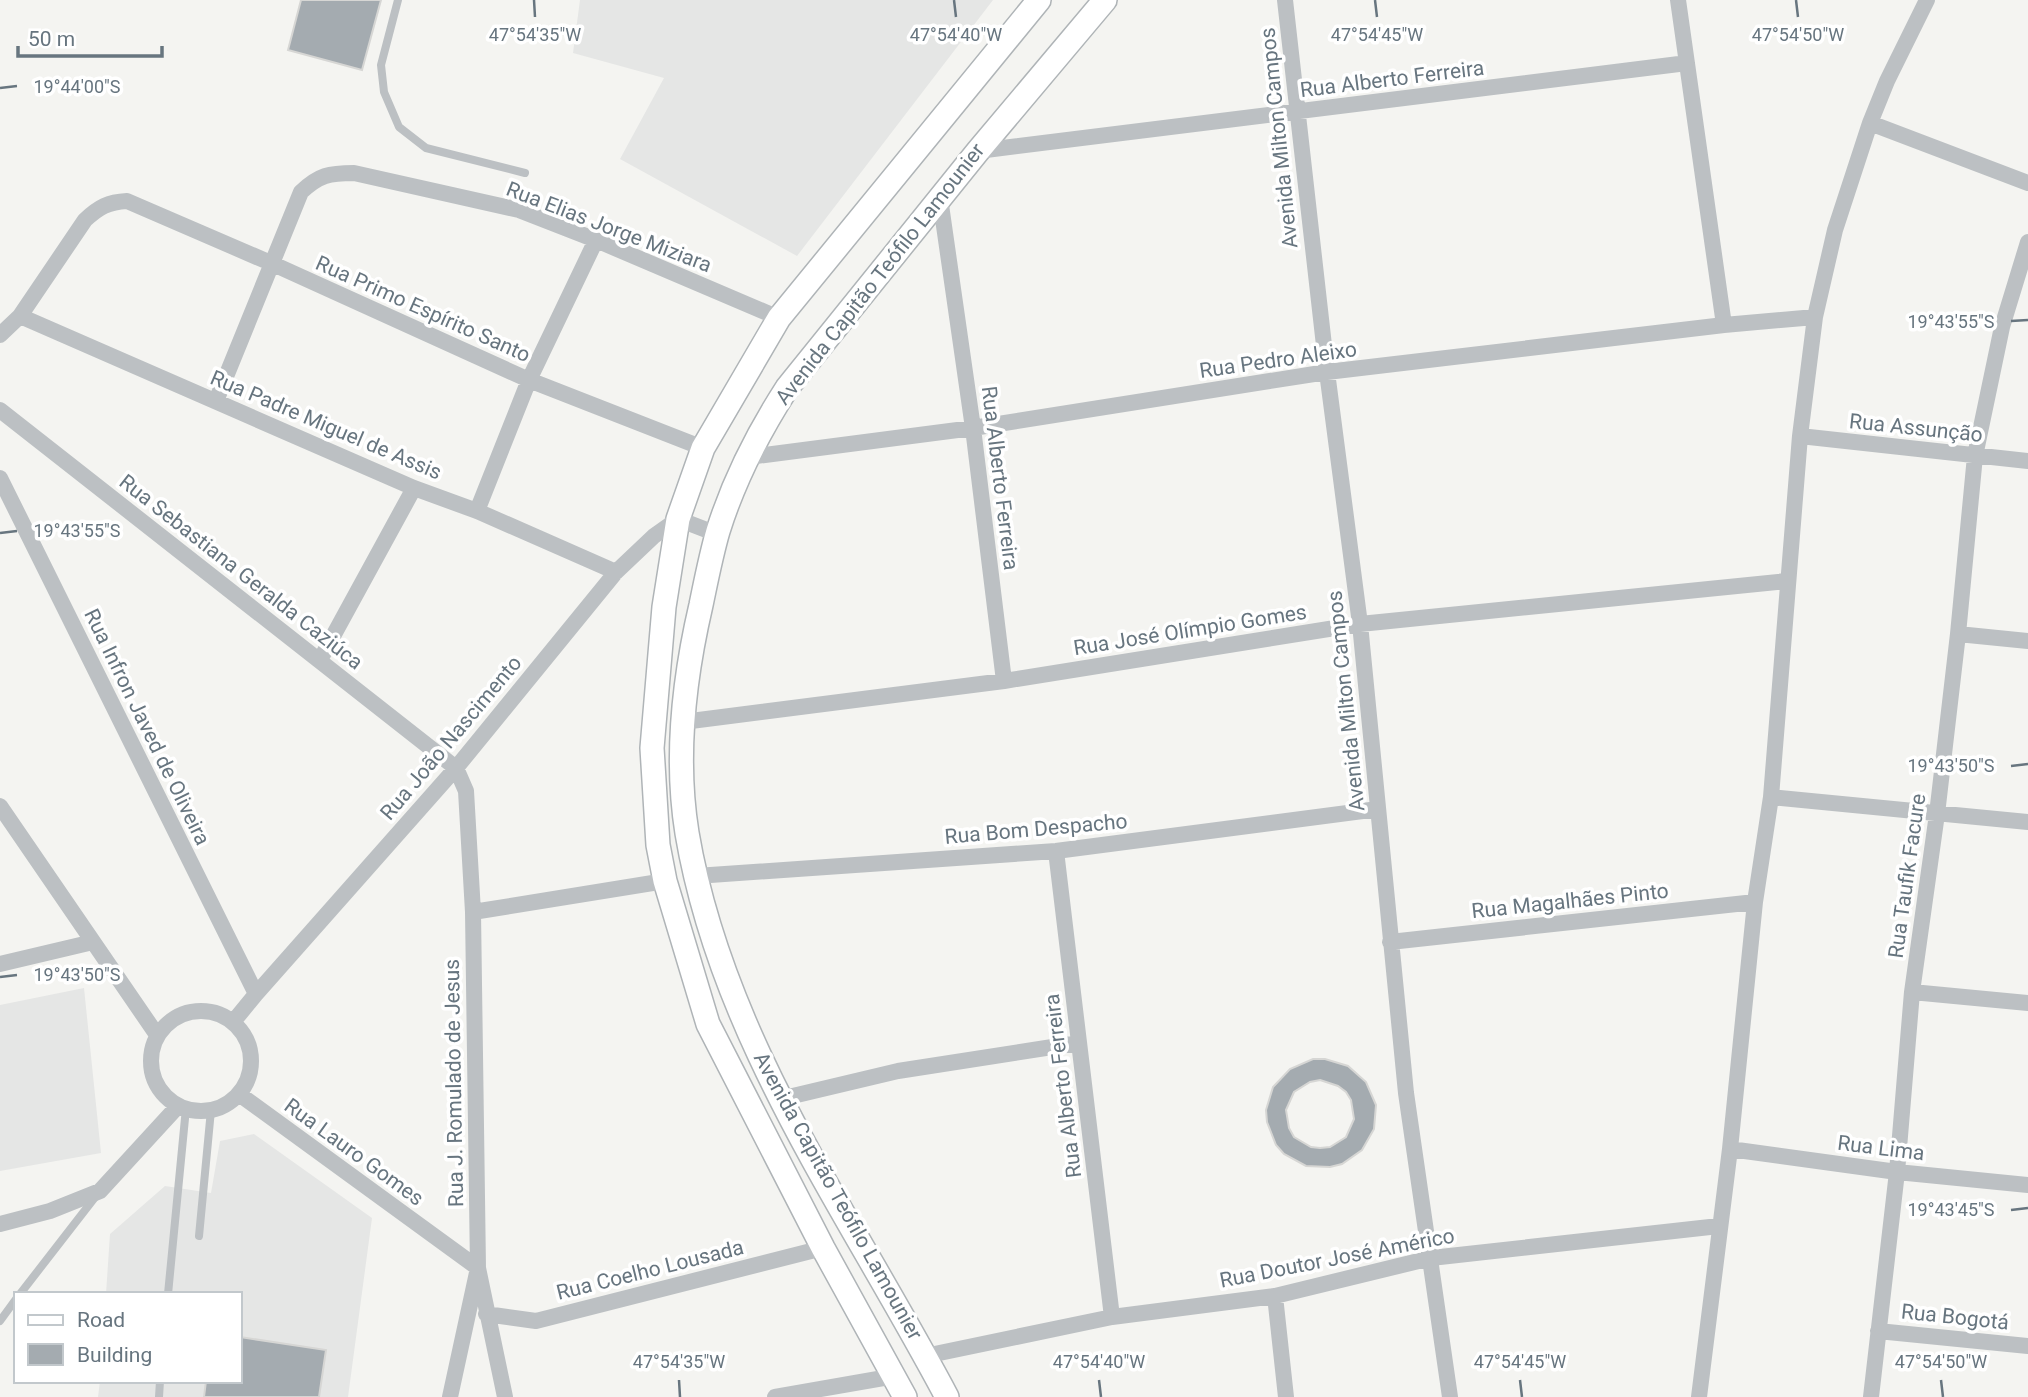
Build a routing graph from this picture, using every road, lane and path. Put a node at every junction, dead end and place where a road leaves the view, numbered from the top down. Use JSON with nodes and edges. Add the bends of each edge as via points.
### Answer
{"nodes":[{"id":1,"x":398,"y":0,"type":"edge"},
{"id":2,"x":1039,"y":0,"type":"edge"},
{"id":3,"x":1105,"y":0,"type":"edge"},
{"id":4,"x":1285,"y":0,"type":"edge"},
{"id":5,"x":1678,"y":0,"type":"edge"},
{"id":6,"x":1927,"y":0,"type":"edge"},
{"id":7,"x":1686,"y":63,"type":"junction"},
{"id":8,"x":1296,"y":113,"type":"junction"},
{"id":9,"x":1870,"y":123,"type":"junction"},
{"id":10,"x":978,"y":151,"type":"junction"},
{"id":11,"x":525,"y":173,"type":"dead end"},
{"id":12,"x":2028,"y":183,"type":"edge"},
{"id":13,"x":940,"y":198,"type":"junction"},
{"id":14,"x":596,"y":240,"type":"junction"},
{"id":15,"x":2028,"y":242,"type":"edge"},
{"id":16,"x":273,"y":264,"type":"junction"},
{"id":17,"x":20,"y":316,"type":"junction"},
{"id":18,"x":1815,"y":317,"type":"junction"},
{"id":19,"x":779,"y":318,"type":"junction"},
{"id":20,"x":1724,"y":325,"type":"junction"},
{"id":21,"x":0,"y":335,"type":"edge"},
{"id":22,"x":1327,"y":372,"type":"junction"},
{"id":23,"x":529,"y":380,"type":"junction"},
{"id":24,"x":216,"y":401,"type":"junction"},
{"id":25,"x":0,"y":410,"type":"edge"},
{"id":26,"x":973,"y":428,"type":"junction"},
{"id":27,"x":1800,"y":436,"type":"junction"},
{"id":28,"x":703,"y":448,"type":"junction"},
{"id":29,"x":1975,"y":456,"type":"junction"},
{"id":30,"x":748,"y":457,"type":"junction"},
{"id":31,"x":2028,"y":461,"type":"edge"},
{"id":32,"x":0,"y":478,"type":"edge"},
{"id":33,"x":414,"y":488,"type":"junction"},
{"id":34,"x":477,"y":511,"type":"junction"},
{"id":35,"x":678,"y":519,"type":"junction"},
{"id":36,"x":717,"y":534,"type":"junction"},
{"id":37,"x":616,"y":572,"type":"junction"},
{"id":38,"x":1787,"y":581,"type":"junction"},
{"id":39,"x":1360,"y":624,"type":"junction"},
{"id":40,"x":1958,"y":635,"type":"junction"},
{"id":41,"x":2028,"y":641,"type":"edge"},
{"id":42,"x":320,"y":660,"type":"junction"},
{"id":43,"x":1004,"y":681,"type":"junction"},
{"id":44,"x":683,"y":722,"type":"junction"},
{"id":45,"x":456,"y":768,"type":"junction"},
{"id":46,"x":1771,"y":797,"type":"junction"},
{"id":47,"x":0,"y":806,"type":"edge"},
{"id":48,"x":1378,"y":809,"type":"junction"},
{"id":49,"x":1937,"y":814,"type":"junction"},
{"id":50,"x":2028,"y":822,"type":"edge"},
{"id":51,"x":1056,"y":851,"type":"junction"},
{"id":52,"x":696,"y":876,"type":"junction"},
{"id":53,"x":665,"y":881,"type":"junction"},
{"id":54,"x":1755,"y":902,"type":"junction"},
{"id":55,"x":473,"y":912,"type":"junction"},
{"id":56,"x":93,"y":942,"type":"junction"},
{"id":57,"x":1390,"y":942,"type":"junction"},
{"id":58,"x":0,"y":964,"type":"edge"},
{"id":59,"x":1912,"y":992,"type":"junction"},
{"id":60,"x":256,"y":994,"type":"junction"},
{"id":61,"x":2028,"y":1003,"type":"edge"},
{"id":62,"x":233,"y":1022,"type":"junction"},
{"id":63,"x":157,"y":1035,"type":"junction"},
{"id":64,"x":1078,"y":1042,"type":"junction"},
{"id":65,"x":239,"y":1094,"type":"junction"},
{"id":66,"x":780,"y":1099,"type":"junction"},
{"id":67,"x":182,"y":1107,"type":"junction"},
{"id":68,"x":211,"y":1110,"type":"junction"},
{"id":69,"x":1730,"y":1149,"type":"junction"},
{"id":70,"x":1897,"y":1172,"type":"junction"},
{"id":71,"x":2028,"y":1185,"type":"edge"},
{"id":72,"x":100,"y":1191,"type":"junction"},
{"id":73,"x":0,"y":1224,"type":"edge"},
{"id":74,"x":1719,"y":1226,"type":"junction"},
{"id":75,"x":199,"y":1236,"type":"dead end"},
{"id":76,"x":823,"y":1248,"type":"junction"},
{"id":77,"x":1431,"y":1258,"type":"junction"},
{"id":78,"x":478,"y":1268,"type":"junction"},
{"id":79,"x":22,"y":1292,"type":"edge"},
{"id":80,"x":168,"y":1292,"type":"edge"},
{"id":81,"x":1275,"y":1296,"type":"junction"},
{"id":82,"x":14,"y":1302,"type":"edge"},
{"id":83,"x":486,"y":1314,"type":"junction"},
{"id":84,"x":1112,"y":1317,"type":"junction"},
{"id":85,"x":0,"y":1321,"type":"edge"},
{"id":86,"x":1878,"y":1331,"type":"junction"},
{"id":87,"x":2028,"y":1346,"type":"edge"},
{"id":88,"x":925,"y":1356,"type":"junction"},
{"id":89,"x":900,"y":1387,"type":"edge"},
{"id":90,"x":450,"y":1397,"type":"edge"},
{"id":91,"x":505,"y":1397,"type":"edge"},
{"id":92,"x":775,"y":1397,"type":"edge"},
{"id":93,"x":947,"y":1397,"type":"edge"},
{"id":94,"x":1286,"y":1397,"type":"edge"},
{"id":95,"x":1450,"y":1397,"type":"edge"},
{"id":96,"x":1699,"y":1397,"type":"edge"},
{"id":97,"x":1871,"y":1397,"type":"edge"}],
"edges":[{"from":1,"to":11,"type":"lane","via":[[381,65],[384,92],[399,127],[426,148]]},
{"from":2,"to":19,"type":"main road","name":"Avenida Capitão Teófilo Lamounier"},
{"from":3,"to":10,"type":"main road","name":"Avenida Capitão Teófilo Lamounier"},
{"from":4,"to":8,"type":"street","name":"Avenida Milton Campos"},
{"from":5,"to":7,"type":"street"},
{"from":6,"to":9,"type":"street","via":[[1886,80]]},
{"from":7,"to":8,"type":"street","name":"Rua Alberto Ferreira"},
{"from":7,"to":20,"type":"street"},
{"from":8,"to":10,"type":"street","name":"Rua Alberto Ferreira"},
{"from":8,"to":22,"type":"street","name":"Avenida Milton Campos"},
{"from":9,"to":12,"type":"street"},
{"from":9,"to":18,"type":"street","via":[[1835,230]]},
{"from":10,"to":13,"type":"main road","name":"Avenida Capitão Teófilo Lamounier"},
{"from":13,"to":26,"type":"street","name":"Rua Alberto Ferreira"},
{"from":13,"to":30,"type":"main road","name":"Avenida Capitão Teófilo Lamounier","via":[[787,388]]},
{"from":14,"to":16,"type":"street","name":"Rua Elias Jorge Miziara","via":[[519,210],[354,173],[326,175],[301,192]]},
{"from":14,"to":19,"type":"street","name":"Rua Elias Jorge Miziara"},
{"from":14,"to":23,"type":"street"},
{"from":15,"to":29,"type":"street","name":"Rua Taufik Facure","via":[[2002,327]]},
{"from":16,"to":17,"type":"street","name":"Rua Primo Espírito Santo","via":[[127,201],[111,202],[85,220]]},
{"from":16,"to":23,"type":"street","name":"Rua Primo Espírito Santo"},
{"from":16,"to":24,"type":"street"},
{"from":17,"to":21,"type":"street"},
{"from":17,"to":24,"type":"street","name":"Rua Padre Miguel de Assis"},
{"from":18,"to":20,"type":"street","name":"Rua Pedro Aleixo"},
{"from":18,"to":27,"type":"street"},
{"from":19,"to":28,"type":"main road","name":"Avenida Capitão Teófilo Lamounier"},
{"from":20,"to":22,"type":"street","name":"Rua Pedro Aleixo"},
{"from":22,"to":26,"type":"street","name":"Rua Pedro Aleixo"},
{"from":22,"to":39,"type":"street","name":"Avenida Milton Campos"},
{"from":23,"to":28,"type":"street","name":"Rua Primo Espírito Santo"},
{"from":23,"to":34,"type":"street"},
{"from":24,"to":33,"type":"street","name":"Rua Padre Miguel de Assis"},
{"from":25,"to":42,"type":"street","name":"Rua Sebastiana Geralda Caziúca"},
{"from":26,"to":30,"type":"street","name":"Rua Pedro Aleixo"},
{"from":26,"to":43,"type":"street","name":"Rua Alberto Ferreira"},
{"from":27,"to":29,"type":"street","name":"Rua Assunção"},
{"from":27,"to":38,"type":"street"},
{"from":28,"to":35,"type":"main road","name":"Avenida Capitão Teófilo Lamounier"},
{"from":29,"to":31,"type":"street","name":"Rua Assunção"},
{"from":29,"to":40,"type":"street","name":"Rua Taufik Facure"},
{"from":30,"to":36,"type":"main road","name":"Avenida Capitão Teófilo Lamounier"},
{"from":32,"to":60,"type":"street","name":"Rua Infron Javed de Oliveira"},
{"from":33,"to":34,"type":"street","name":"Rua Padre Miguel de Assis"},
{"from":33,"to":42,"type":"street"},
{"from":34,"to":37,"type":"street","name":"Rua Padre Miguel de Assis"},
{"from":35,"to":36,"type":"street"},
{"from":35,"to":37,"type":"street","name":"Rua João Nascimento"},
{"from":35,"to":53,"type":"main road","name":"Avenida Capitão Teófilo Lamounier","via":[[664,607],[652,748]]},
{"from":36,"to":44,"type":"main road","name":"Avenida Capitão Teófilo Lamounier","via":[[692,642]]},
{"from":37,"to":45,"type":"street","name":"Rua João Nascimento"},
{"from":38,"to":39,"type":"street","name":"Rua José Olímpio Gomes"},
{"from":38,"to":46,"type":"street"},
{"from":39,"to":43,"type":"street","name":"Rua José Olímpio Gomes"},
{"from":39,"to":48,"type":"street","name":"Avenida Milton Campos"},
{"from":40,"to":41,"type":"street"},
{"from":40,"to":49,"type":"street","name":"Rua Taufik Facure"},
{"from":42,"to":45,"type":"street","name":"Rua Sebastiana Geralda Caziúca"},
{"from":43,"to":44,"type":"street","name":"Rua José Olímpio Gomes"},
{"from":44,"to":52,"type":"main road","name":"Avenida Capitão Teófilo Lamounier","via":[[684,797]]},
{"from":45,"to":55,"type":"street","name":"Rua J. Romulado de Jesus","via":[[466,791]]},
{"from":45,"to":60,"type":"street","name":"Rua João Nascimento"},
{"from":46,"to":49,"type":"street"},
{"from":46,"to":54,"type":"street"},
{"from":47,"to":56,"type":"street"},
{"from":48,"to":51,"type":"street","name":"Rua Bom Despacho"},
{"from":48,"to":57,"type":"street","name":"Avenida Milton Campos"},
{"from":49,"to":50,"type":"street"},
{"from":49,"to":59,"type":"street","name":"Rua Taufik Facure"},
{"from":51,"to":52,"type":"street","name":"Rua Bom Despacho"},
{"from":51,"to":64,"type":"street","name":"Rua Alberto Ferreira"},
{"from":52,"to":66,"type":"main road","name":"Avenida Capitão Teófilo Lamounier","via":[[729,989]]},
{"from":53,"to":55,"type":"street"},
{"from":53,"to":76,"type":"main road","name":"Avenida Capitão Teófilo Lamounier","via":[[708,1024]]},
{"from":54,"to":57,"type":"street","name":"Rua Magalhães Pinto"},
{"from":54,"to":69,"type":"street"},
{"from":55,"to":78,"type":"street","name":"Rua J. Romulado de Jesus"},
{"from":56,"to":58,"type":"street"},
{"from":56,"to":63,"type":"street"},
{"from":57,"to":77,"type":"street","name":"Avenida Milton Campos","via":[[1406,1093]]},
{"from":59,"to":61,"type":"street"},
{"from":59,"to":70,"type":"street","name":"Rua Taufik Facure"},
{"from":60,"to":62,"type":"street","name":"Rua João Nascimento"},
{"from":62,"to":63,"type":"street","via":[[201,1010],[168,1022]]},
{"from":62,"to":65,"type":"street","via":[[247,1042],[251,1065]]},
{"from":63,"to":67,"type":"street","via":[[150,1067],[155,1083]]},
{"from":64,"to":66,"type":"street","via":[[898,1071]]},
{"from":64,"to":84,"type":"street","name":"Rua Alberto Ferreira"},
{"from":65,"to":68,"type":"street"},
{"from":65,"to":78,"type":"street","name":"Rua Lauro Gomes"},
{"from":66,"to":88,"type":"main road","name":"Avenida Capitão Teófilo Lamounier"},
{"from":67,"to":68,"type":"street"},
{"from":67,"to":72,"type":"street"},
{"from":67,"to":80,"type":"lane"},
{"from":68,"to":75,"type":"lane"},
{"from":69,"to":70,"type":"street","name":"Rua Lima"},
{"from":69,"to":74,"type":"street"},
{"from":70,"to":71,"type":"street","name":"Rua Lima"},
{"from":70,"to":86,"type":"street","name":"Rua Taufik Facure"},
{"from":72,"to":73,"type":"street"},
{"from":72,"to":79,"type":"lane"},
{"from":74,"to":77,"type":"street","name":"Rua Doutor José Américo"},
{"from":74,"to":96,"type":"street"},
{"from":76,"to":83,"type":"street","name":"Rua Coelho Lousada","via":[[536,1321]]},
{"from":76,"to":89,"type":"main road","name":"Avenida Capitão Teófilo Lamounier"},
{"from":77,"to":81,"type":"street","name":"Rua Doutor José Américo"},
{"from":77,"to":95,"type":"street","name":"Avenida Milton Campos"},
{"from":78,"to":83,"type":"street","name":"Rua J. Romulado de Jesus"},
{"from":78,"to":90,"type":"street"},
{"from":81,"to":84,"type":"street","name":"Rua Doutor José Américo"},
{"from":81,"to":94,"type":"street"},
{"from":82,"to":85,"type":"lane"},
{"from":83,"to":91,"type":"street","name":"Rua J. Romulado de Jesus"},
{"from":84,"to":88,"type":"street","name":"Rua Doutor José Américo"},
{"from":86,"to":87,"type":"street","name":"Rua Bogotá"},
{"from":86,"to":97,"type":"street","name":"Rua Taufik Facure"},
{"from":88,"to":93,"type":"main road","name":"Avenida Capitão Teófilo Lamounier"},
{"from":89,"to":92,"type":"street"}]}
